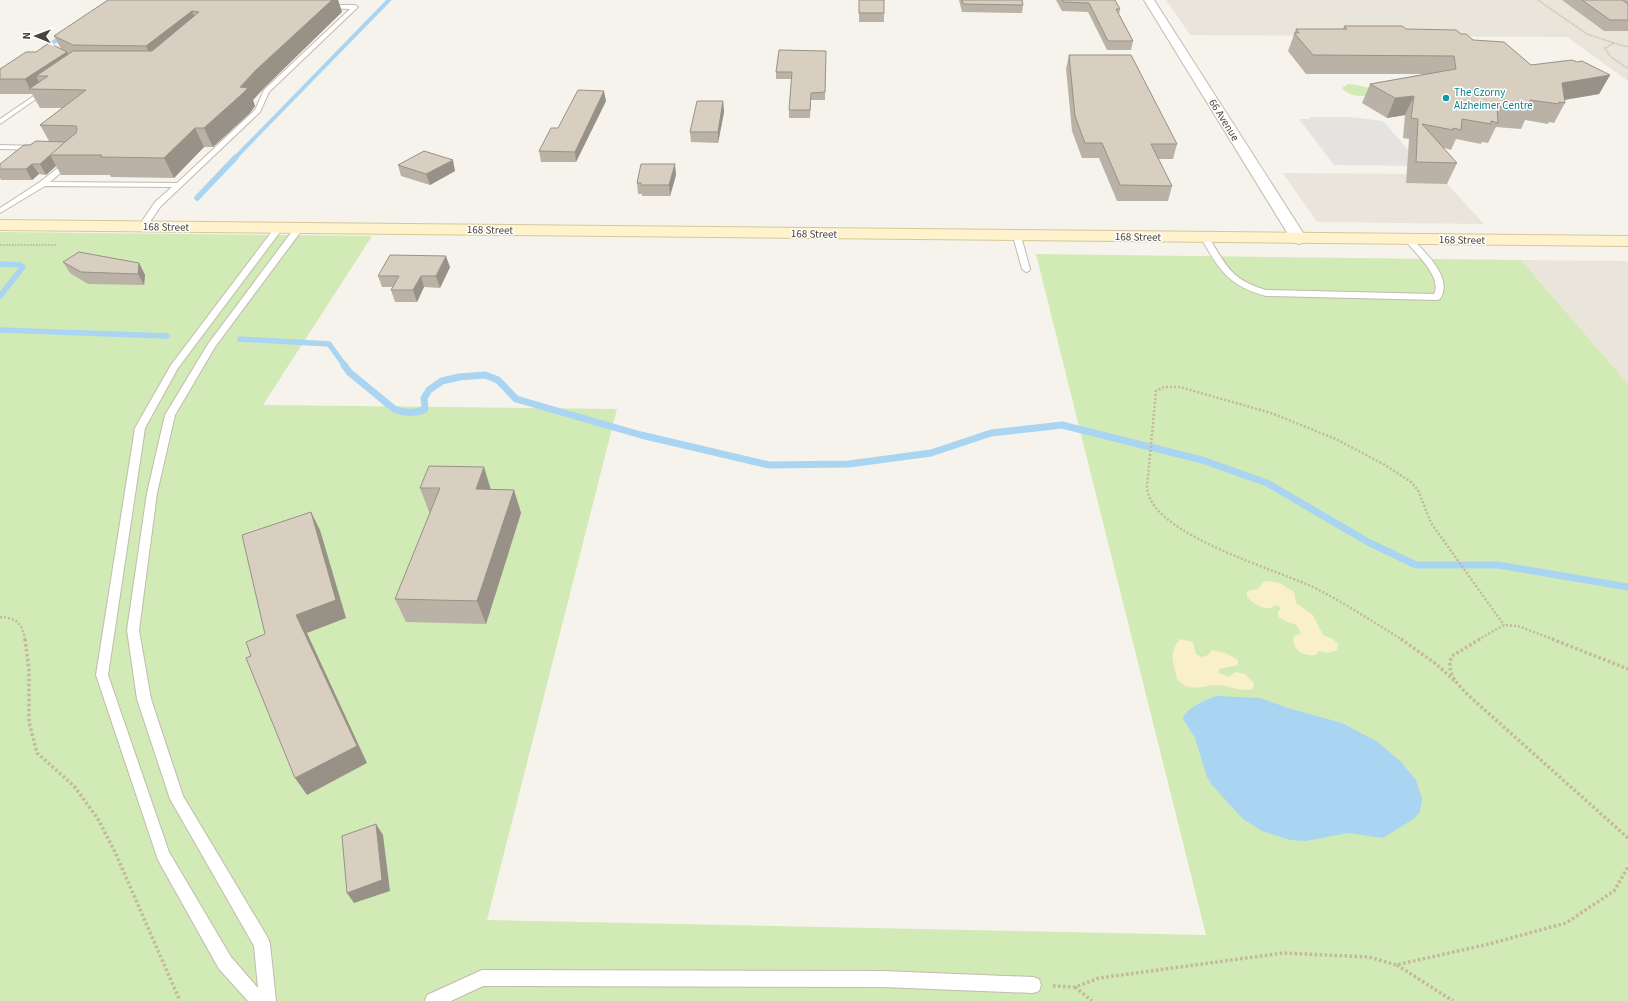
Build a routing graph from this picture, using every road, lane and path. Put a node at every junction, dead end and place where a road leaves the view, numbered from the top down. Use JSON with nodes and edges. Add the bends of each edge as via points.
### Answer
{"nodes":[{"id":1,"x":1149,"y":0,"type":"edge"},
{"id":2,"x":1538,"y":0,"type":"edge"},
{"id":3,"x":315,"y":6,"type":"edge"},
{"id":4,"x":1614,"y":43,"type":"junction"},
{"id":5,"x":1628,"y":47,"type":"edge"},
{"id":6,"x":1628,"y":69,"type":"edge"},
{"id":7,"x":50,"y":87,"type":"edge"},
{"id":8,"x":0,"y":122,"type":"edge"},
{"id":9,"x":0,"y":147,"type":"edge"},
{"id":10,"x":45,"y":148,"type":"edge"},
{"id":11,"x":77,"y":154,"type":"edge"},
{"id":12,"x":43,"y":184,"type":"junction"},
{"id":13,"x":180,"y":184,"type":"junction"},
{"id":14,"x":0,"y":211,"type":"edge"},
{"id":15,"x":0,"y":225,"type":"edge"},
{"id":16,"x":142,"y":226,"type":"junction"},
{"id":17,"x":279,"y":228,"type":"junction"},
{"id":18,"x":299,"y":228,"type":"junction"},
{"id":19,"x":1017,"y":236,"type":"junction"},
{"id":20,"x":1205,"y":238,"type":"junction"},
{"id":21,"x":1299,"y":239,"type":"junction"},
{"id":22,"x":1408,"y":239,"type":"junction"},
{"id":23,"x":1628,"y":241,"type":"edge"},
{"id":24,"x":1026,"y":269,"type":"dead end"},
{"id":25,"x":0,"y":617,"type":"edge"},
{"id":26,"x":1504,"y":625,"type":"junction"},
{"id":27,"x":1628,"y":669,"type":"edge"},
{"id":28,"x":1455,"y":680,"type":"junction"},
{"id":29,"x":1628,"y":838,"type":"edge"},
{"id":30,"x":1628,"y":867,"type":"edge"},
{"id":31,"x":1396,"y":965,"type":"junction"},
{"id":32,"x":1033,"y":985,"type":"dead end"},
{"id":33,"x":180,"y":1001,"type":"edge"},
{"id":34,"x":259,"y":1001,"type":"edge"},
{"id":35,"x":268,"y":1001,"type":"edge"},
{"id":36,"x":434,"y":1001,"type":"edge"},
{"id":37,"x":1092,"y":1001,"type":"edge"},
{"id":38,"x":1454,"y":1001,"type":"edge"}],
"edges":[{"from":1,"to":21,"type":"street","name":"66 Avenue"},
{"from":2,"to":4,"type":"path","via":[[1587,34]]},
{"from":3,"to":13,"type":"lane","via":[[355,6],[266,91],[258,111]]},
{"from":4,"to":5,"type":"path"},
{"from":4,"to":6,"type":"path","via":[[1605,48],[1610,56]]},
{"from":7,"to":8,"type":"lane"},
{"from":9,"to":10,"type":"lane"},
{"from":11,"to":12,"type":"lane"},
{"from":12,"to":13,"type":"lane"},
{"from":12,"to":14,"type":"lane"},
{"from":13,"to":16,"type":"lane","via":[[158,204]]},
{"from":15,"to":16,"type":"main road","name":"168 Street"},
{"from":16,"to":17,"type":"main road","name":"168 Street"},
{"from":17,"to":18,"type":"main road","name":"168 Street"},
{"from":17,"to":34,"type":"lane","via":[[174,367],[140,428],[102,674],[163,855],[224,962]]},
{"from":18,"to":19,"type":"main road","name":"168 Street"},
{"from":18,"to":35,"type":"lane","via":[[211,346],[170,415],[152,493],[133,630],[144,699],[177,799],[262,944]]},
{"from":19,"to":20,"type":"main road","name":"168 Street"},
{"from":19,"to":24,"type":"lane"},
{"from":20,"to":21,"type":"main road","name":"168 Street"},
{"from":20,"to":22,"type":"lane","via":[[1227,274],[1247,289],[1266,293],[1437,297],[1441,284],[1434,270]]},
{"from":21,"to":22,"type":"main road","name":"168 Street"},
{"from":22,"to":23,"type":"main road","name":"168 Street"},
{"from":25,"to":33,"type":"path","via":[[13,618],[20,624],[24,634],[29,670],[29,722],[37,753],[74,786],[98,819]]},
{"from":26,"to":27,"type":"path","via":[[1518,626]]},
{"from":26,"to":28,"type":"path","via":[[1452,656],[1448,669]]},
{"from":26,"to":28,"type":"path","via":[[1432,523],[1418,490],[1386,465],[1336,440],[1271,413],[1170,386],[1156,391],[1147,490],[1162,515],[1222,552],[1295,578],[1319,590],[1426,654]]},
{"from":28,"to":29,"type":"path","via":[[1468,695]]},
{"from":30,"to":31,"type":"path","via":[[1614,891],[1566,923]]},
{"from":31,"to":37,"type":"path","via":[[1369,957],[1283,952],[1099,978],[1075,987]]},
{"from":31,"to":38,"type":"path"},
{"from":32,"to":36,"type":"lane","via":[[882,979],[482,978]]}]}
